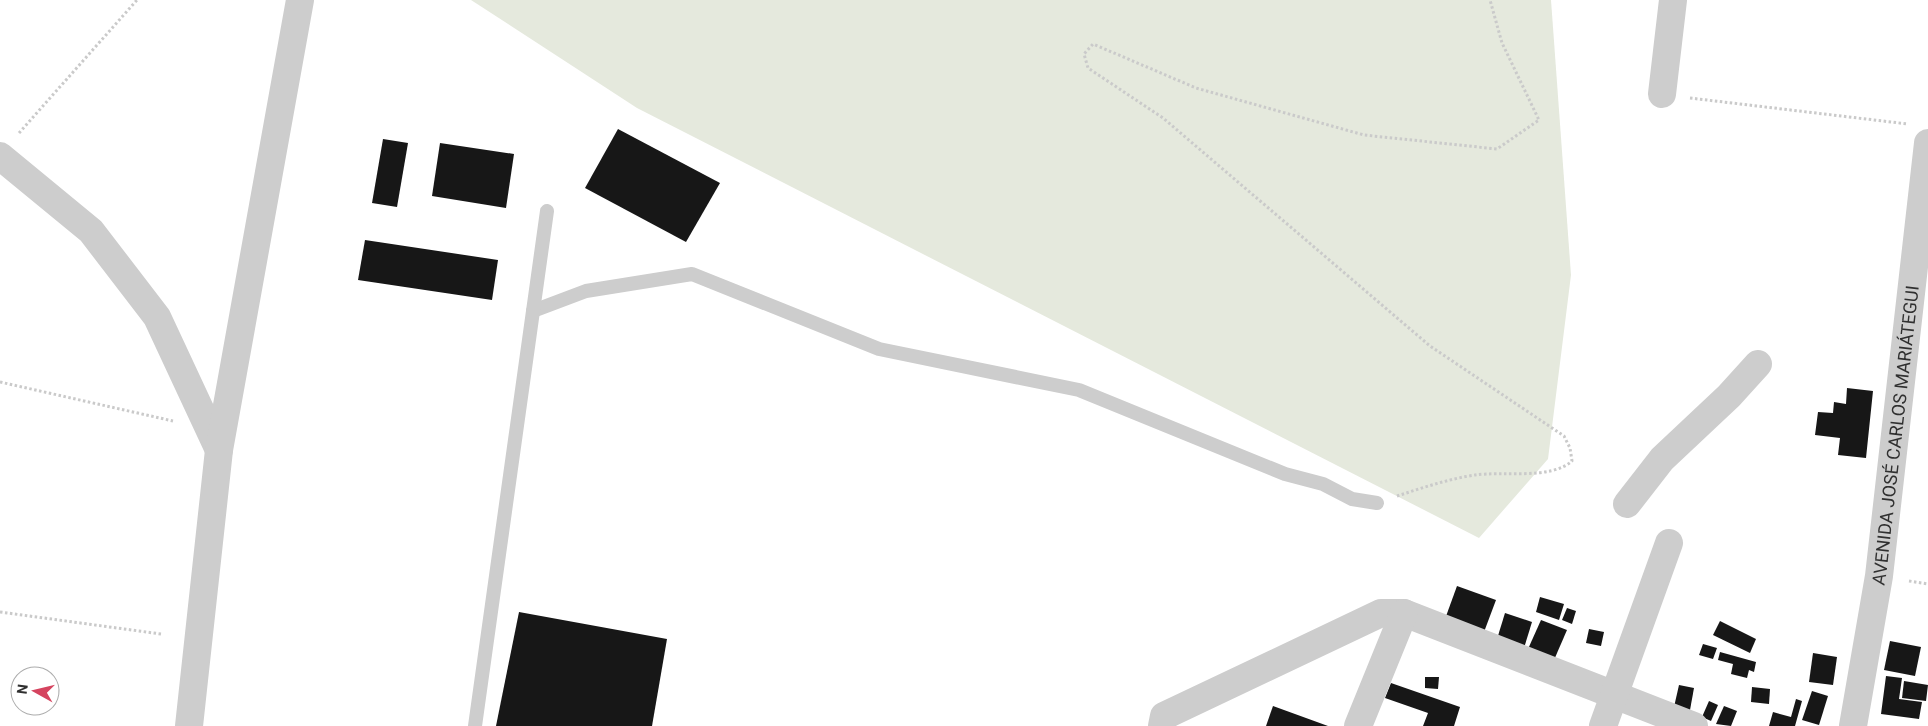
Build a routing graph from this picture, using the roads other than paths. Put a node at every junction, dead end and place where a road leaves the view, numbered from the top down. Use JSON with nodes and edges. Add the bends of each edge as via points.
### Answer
{"nodes":[{"id":1,"x":300,"y":0,"type":"edge"},
{"id":2,"x":1673,"y":0,"type":"edge"},
{"id":3,"x":1662,"y":94,"type":"road end"},
{"id":4,"x":1923,"y":134,"type":"edge"},
{"id":5,"x":6,"y":148,"type":"edge"},
{"id":6,"x":546,"y":211,"type":"dead end"},
{"id":7,"x":533,"y":310,"type":"junction"},
{"id":8,"x":1758,"y":364,"type":"dead end"},
{"id":9,"x":219,"y":450,"type":"junction"},
{"id":10,"x":1377,"y":503,"type":"road end"},
{"id":11,"x":1627,"y":504,"type":"dead end"},
{"id":12,"x":1669,"y":543,"type":"dead end"},
{"id":13,"x":1404,"y":613,"type":"junction"},
{"id":14,"x":1616,"y":694,"type":"junction"},
{"id":15,"x":189,"y":726,"type":"edge"},
{"id":16,"x":475,"y":726,"type":"edge"},
{"id":17,"x":1162,"y":726,"type":"edge"},
{"id":18,"x":1358,"y":726,"type":"edge"},
{"id":19,"x":1603,"y":726,"type":"edge"},
{"id":20,"x":1694,"y":726,"type":"edge"},
{"id":21,"x":1853,"y":726,"type":"edge"}],
"edges":[{"from":1,"to":9,"type":"street"},
{"from":2,"to":3,"type":"street"},
{"from":4,"to":21,"type":"street","name":"AVENIDA JOSÉ CARLOS MARIÁTEGUI","via":[[1879,576]]},
{"from":5,"to":9,"type":"street","via":[[91,231],[157,317]]},
{"from":6,"to":7,"type":"lane"},
{"from":7,"to":10,"type":"lane","via":[[586,291],[692,274],[879,349],[1079,390],[1285,474],[1323,484],[1352,499]]},
{"from":7,"to":16,"type":"lane"},
{"from":8,"to":11,"type":"street","via":[[1662,459]]},
{"from":9,"to":15,"type":"street"},
{"from":12,"to":14,"type":"street"},
{"from":13,"to":14,"type":"street"},
{"from":13,"to":17,"type":"street","via":[[1381,613],[1164,716]]},
{"from":13,"to":18,"type":"street"},
{"from":14,"to":19,"type":"street"},
{"from":14,"to":20,"type":"street"}]}
